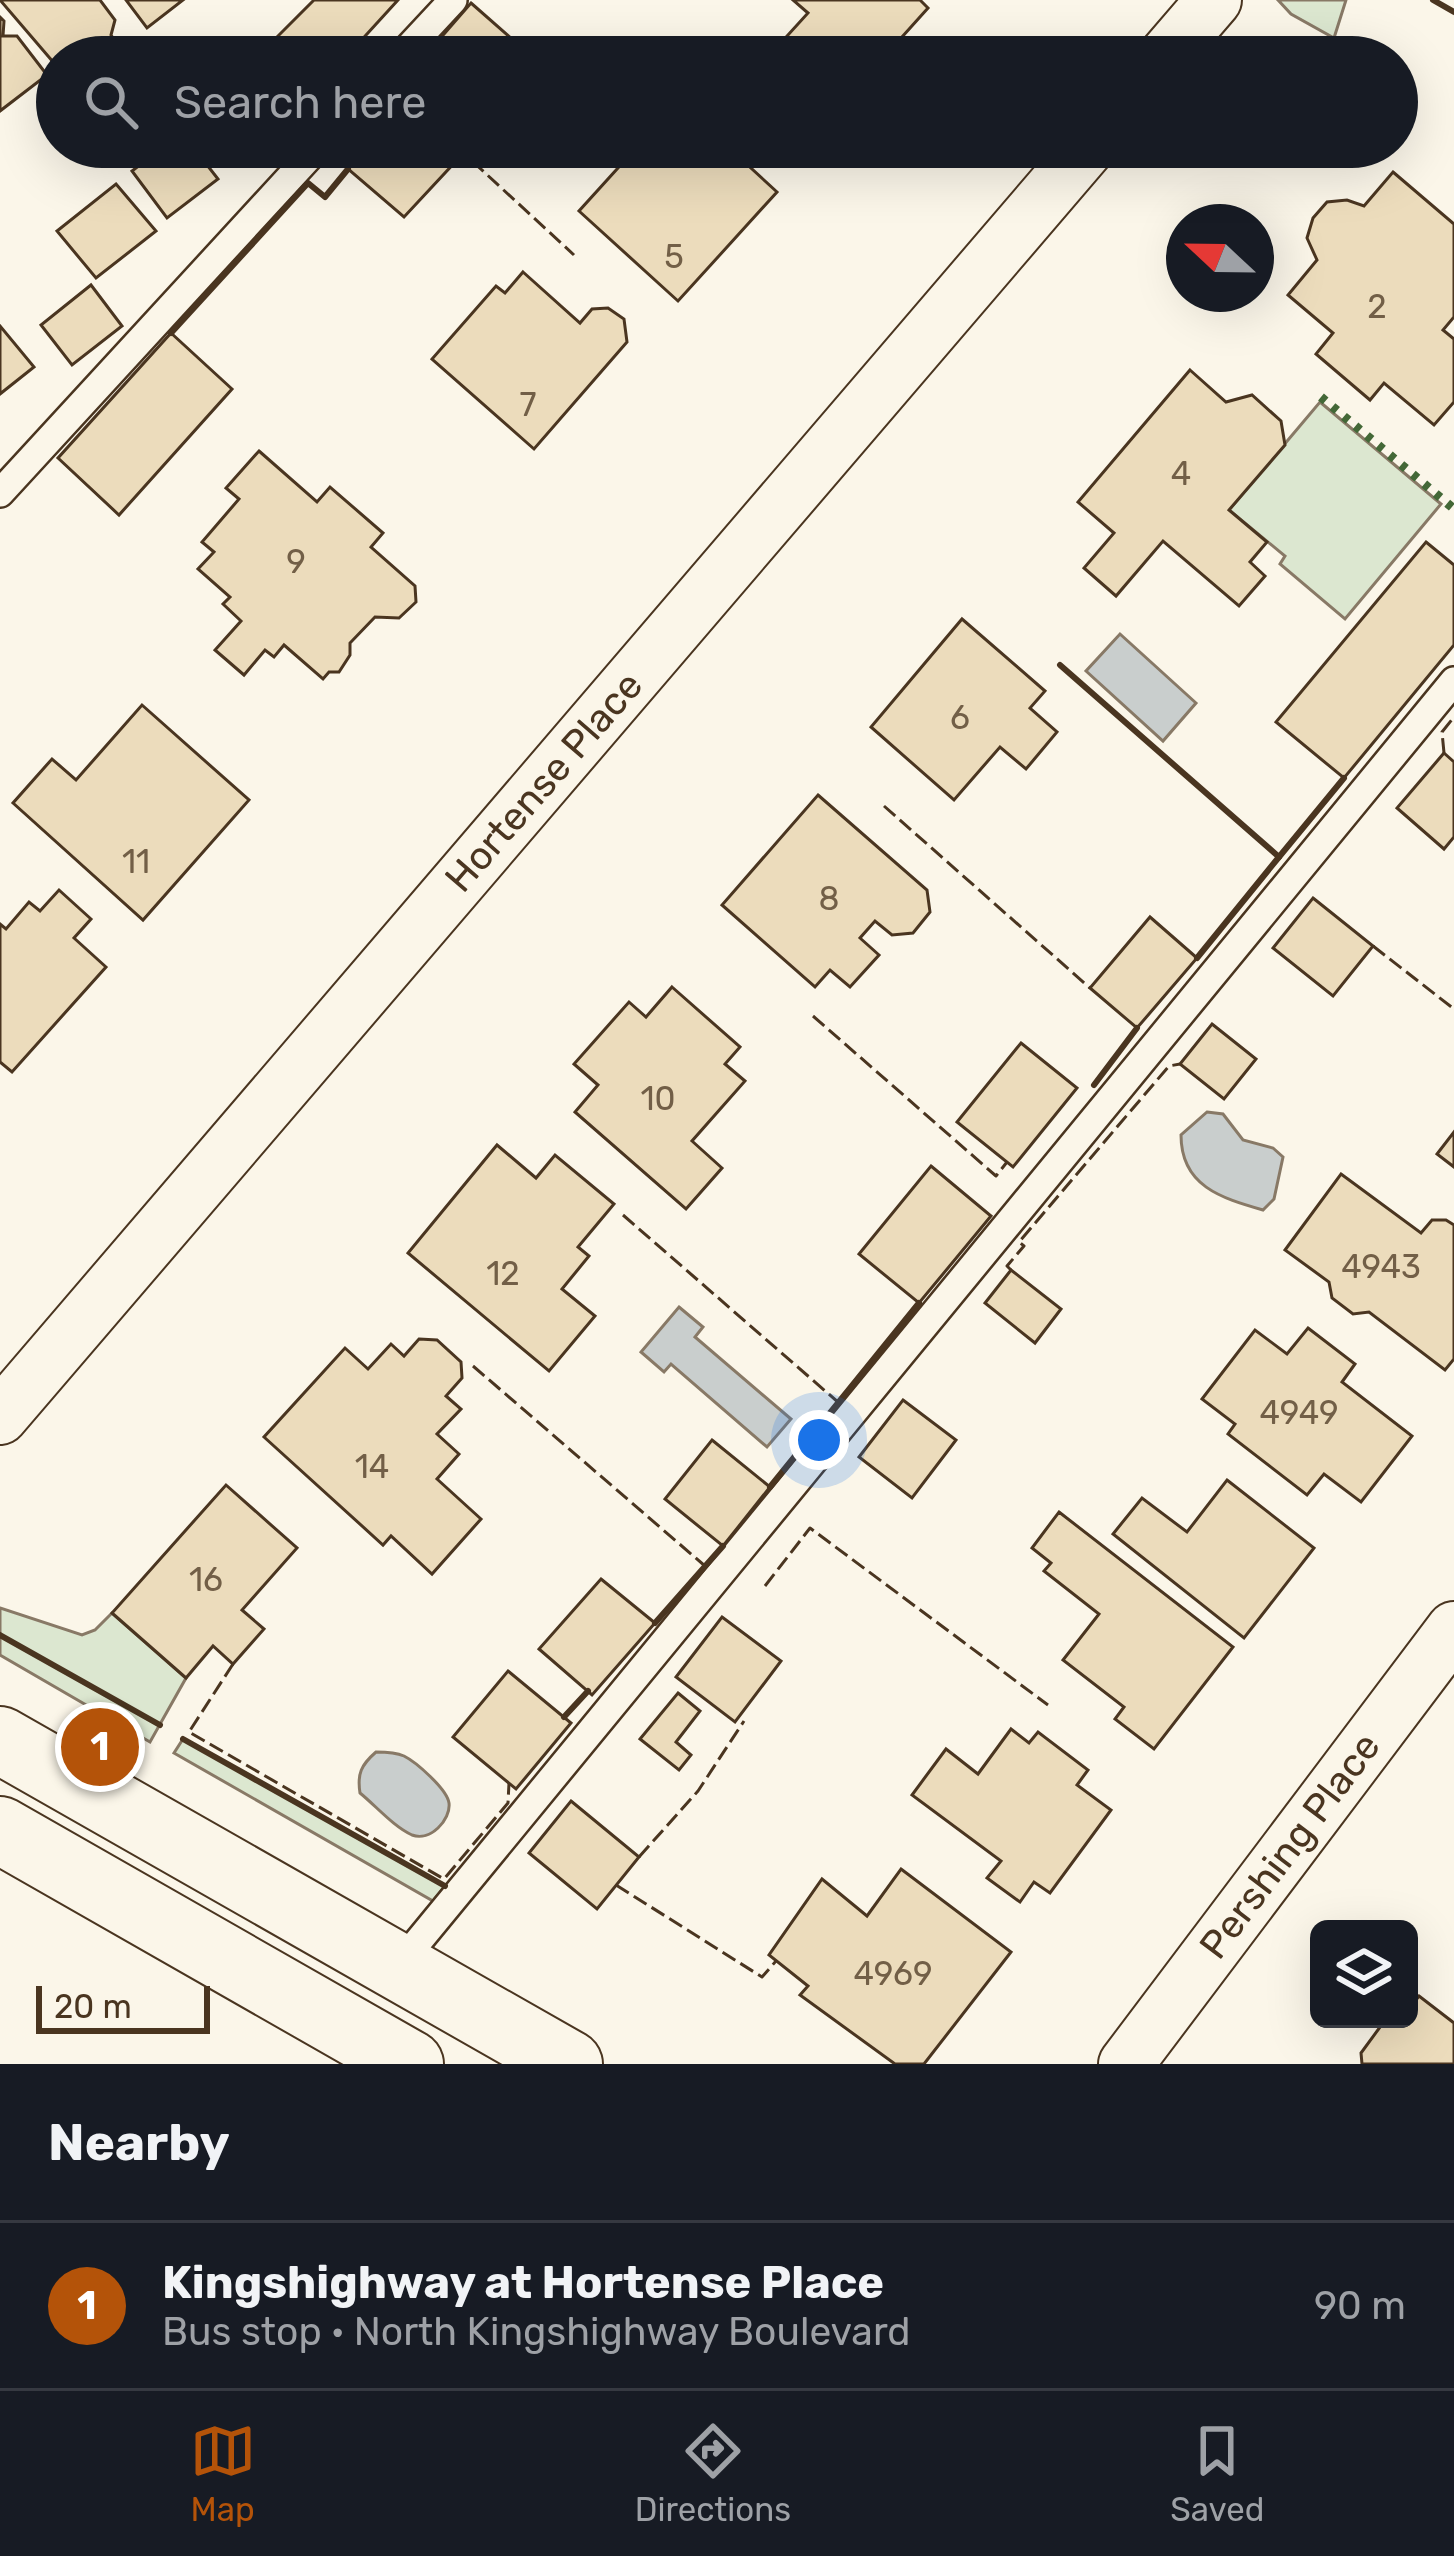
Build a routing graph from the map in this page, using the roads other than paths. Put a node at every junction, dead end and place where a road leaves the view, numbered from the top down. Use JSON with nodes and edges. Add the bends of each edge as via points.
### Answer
{"nodes":[{"id":1,"x":452,"y":0,"type":"edge"},
{"id":2,"x":1214,"y":0,"type":"edge"},
{"id":3,"x":419,"y":36,"type":"edge"},
{"id":4,"x":1184,"y":36,"type":"edge"},
{"id":5,"x":299,"y":168,"type":"edge"},
{"id":6,"x":1070,"y":168,"type":"edge"},
{"id":7,"x":0,"y":493,"type":"edge"},
{"id":8,"x":1454,"y":681,"type":"edge"},
{"id":9,"x":0,"y":1417,"type":"edge"},
{"id":10,"x":1454,"y":1629,"type":"edge"},
{"id":11,"x":0,"y":1740,"type":"edge"},
{"id":12,"x":0,"y":1830,"type":"edge"},
{"id":13,"x":398,"y":1966,"type":"junction"},
{"id":14,"x":410,"y":2064,"type":"edge"},
{"id":15,"x":569,"y":2064,"type":"edge"},
{"id":16,"x":1126,"y":2064,"type":"edge"}],
"edges":[{"from":1,"to":3,"type":"lane"},
{"from":2,"to":4,"type":"street"},
{"from":5,"to":7,"type":"lane"},
{"from":6,"to":9,"type":"street","name":"Hortense Place"},
{"from":8,"to":13,"type":"lane"},
{"from":10,"to":16,"type":"street","name":"Pershing Place"},
{"from":11,"to":13,"type":"main road"},
{"from":12,"to":14,"type":"main road"},
{"from":13,"to":15,"type":"main road"}]}
